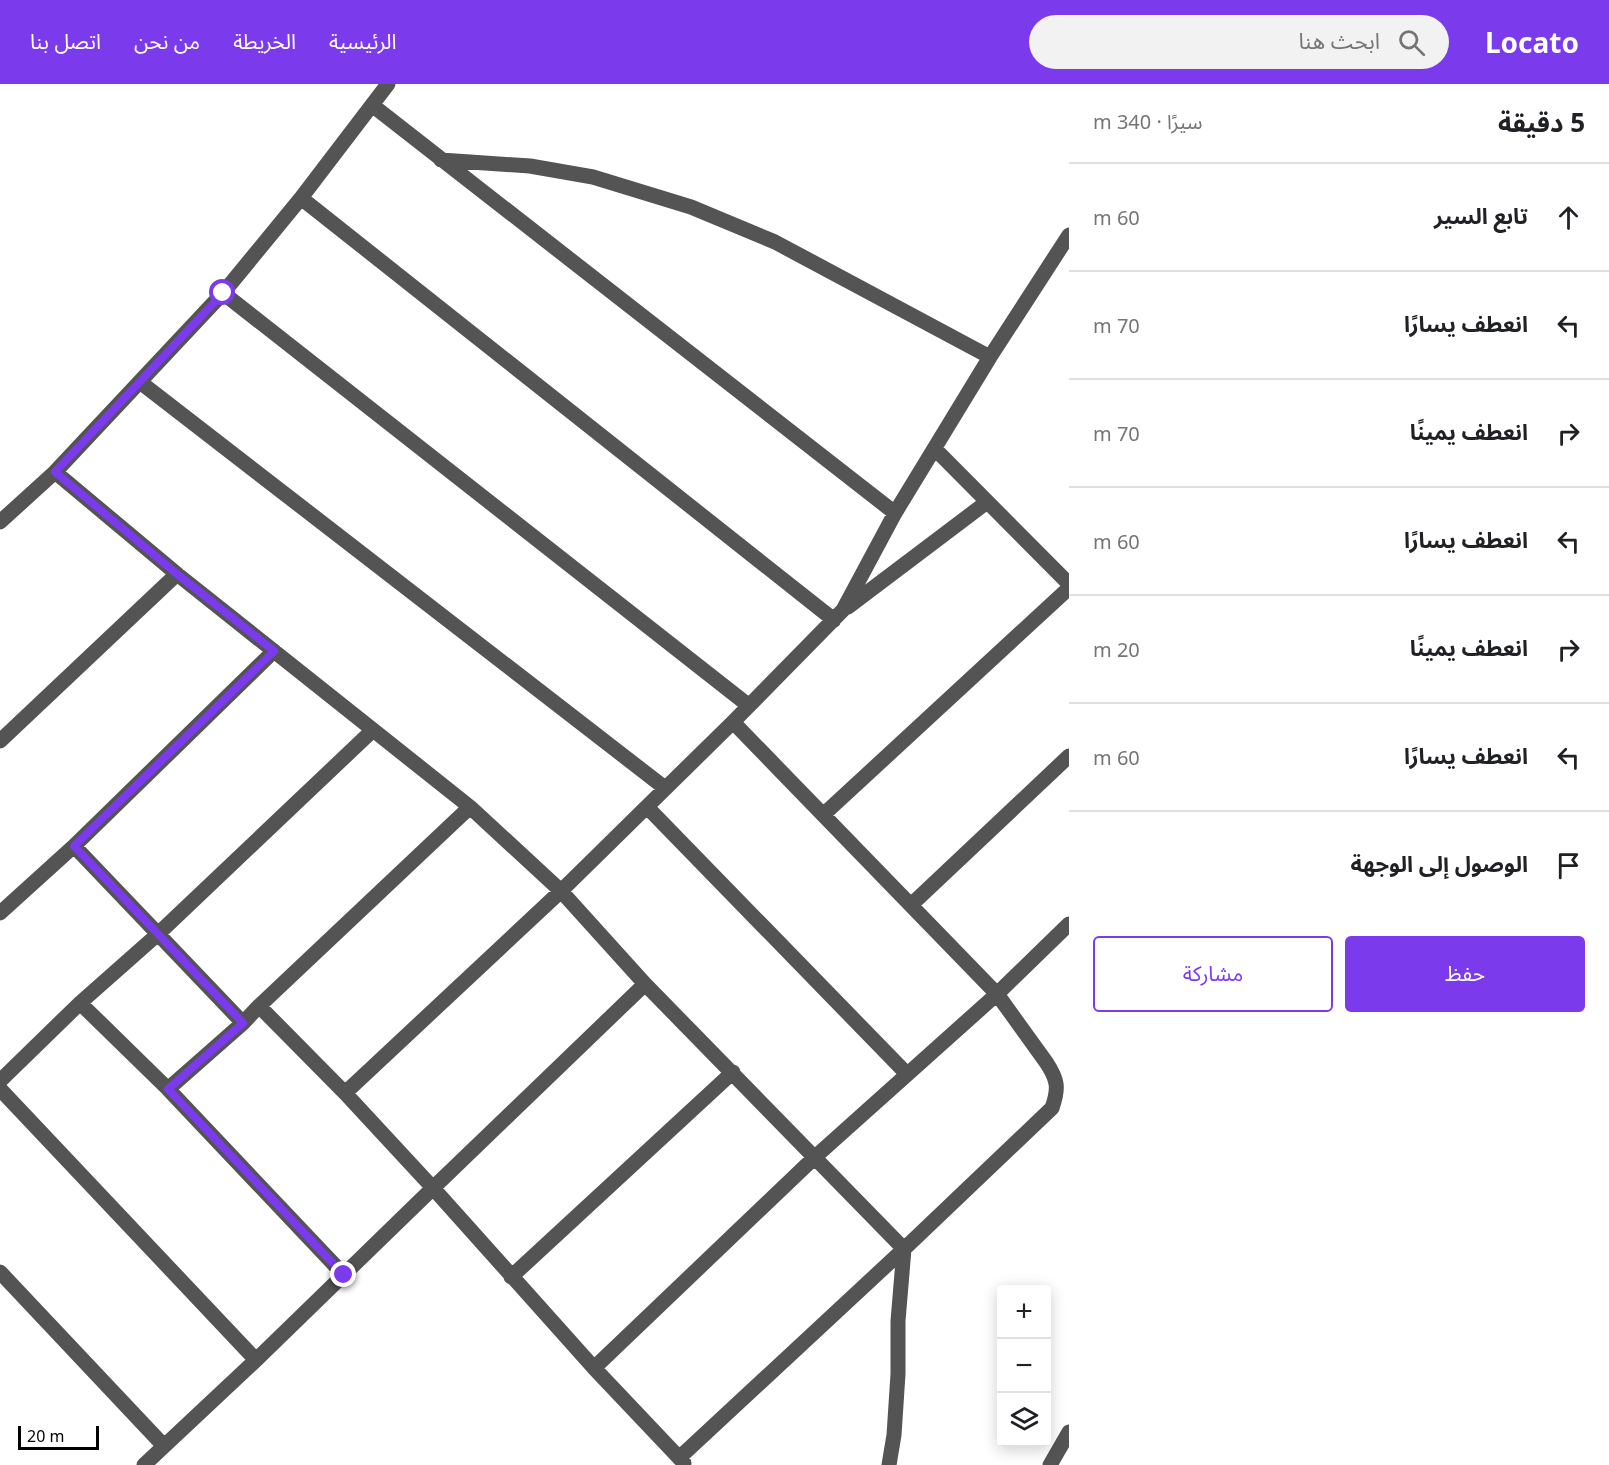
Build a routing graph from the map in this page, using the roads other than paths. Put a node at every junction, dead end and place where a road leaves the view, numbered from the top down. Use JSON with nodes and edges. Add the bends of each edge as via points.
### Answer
{"nodes":[{"id":1,"x":388,"y":84,"type":"edge"},
{"id":2,"x":372,"y":105,"type":"junction"},
{"id":3,"x":441,"y":160,"type":"junction"},
{"id":4,"x":301,"y":198,"type":"junction"},
{"id":5,"x":1069,"y":235,"type":"edge"},
{"id":6,"x":223,"y":293,"type":"junction"},
{"id":7,"x":990,"y":357,"type":"junction"},
{"id":8,"x":140,"y":382,"type":"junction"},
{"id":9,"x":935,"y":449,"type":"junction"},
{"id":10,"x":55,"y":472,"type":"junction"},
{"id":11,"x":987,"y":502,"type":"junction"},
{"id":12,"x":895,"y":513,"type":"junction"},
{"id":13,"x":0,"y":522,"type":"edge"},
{"id":14,"x":177,"y":574,"type":"junction"},
{"id":15,"x":1069,"y":586,"type":"edge"},
{"id":16,"x":839,"y":615,"type":"junction"},
{"id":17,"x":274,"y":651,"type":"junction"},
{"id":18,"x":748,"y":705,"type":"junction"},
{"id":19,"x":733,"y":722,"type":"junction"},
{"id":20,"x":373,"y":730,"type":"junction"},
{"id":21,"x":0,"y":741,"type":"edge"},
{"id":22,"x":1069,"y":756,"type":"edge"},
{"id":23,"x":665,"y":788,"type":"junction"},
{"id":24,"x":470,"y":807,"type":"junction"},
{"id":25,"x":646,"y":807,"type":"junction"},
{"id":26,"x":823,"y":815,"type":"junction"},
{"id":27,"x":74,"y":846,"type":"junction"},
{"id":28,"x":561,"y":891,"type":"junction"},
{"id":29,"x":911,"y":905,"type":"junction"},
{"id":30,"x":0,"y":913,"type":"edge"},
{"id":31,"x":1069,"y":924,"type":"edge"},
{"id":32,"x":158,"y":934,"type":"junction"},
{"id":33,"x":645,"y":984,"type":"junction"},
{"id":34,"x":997,"y":994,"type":"junction"},
{"id":35,"x":80,"y":1003,"type":"junction"},
{"id":36,"x":259,"y":1006,"type":"junction"},
{"id":37,"x":243,"y":1023,"type":"junction"},
{"id":38,"x":733,"y":1072,"type":"junction"},
{"id":39,"x":907,"y":1074,"type":"junction"},
{"id":40,"x":0,"y":1081,"type":"edge"},
{"id":41,"x":0,"y":1089,"type":"edge"},
{"id":42,"x":168,"y":1089,"type":"junction"},
{"id":43,"x":345,"y":1093,"type":"junction"},
{"id":44,"x":815,"y":1157,"type":"junction"},
{"id":45,"x":433,"y":1188,"type":"junction"},
{"id":46,"x":904,"y":1249,"type":"junction"},
{"id":47,"x":0,"y":1272,"type":"edge"},
{"id":48,"x":344,"y":1275,"type":"junction"},
{"id":49,"x":511,"y":1277,"type":"junction"},
{"id":50,"x":256,"y":1360,"type":"junction"},
{"id":51,"x":594,"y":1368,"type":"junction"},
{"id":52,"x":1069,"y":1432,"type":"edge"},
{"id":53,"x":164,"y":1446,"type":"junction"},
{"id":54,"x":682,"y":1461,"type":"edge"},
{"id":55,"x":144,"y":1465,"type":"edge"},
{"id":56,"x":889,"y":1465,"type":"edge"},
{"id":57,"x":1050,"y":1465,"type":"edge"}],
"edges":[{"from":1,"to":2,"type":"street"},
{"from":2,"to":3,"type":"street"},
{"from":2,"to":4,"type":"street"},
{"from":3,"to":7,"type":"street","via":[[530,166],[593,177],[691,207],[775,242]]},
{"from":3,"to":12,"type":"street"},
{"from":4,"to":6,"type":"street"},
{"from":4,"to":16,"type":"street"},
{"from":5,"to":7,"type":"street"},
{"from":6,"to":8,"type":"street"},
{"from":6,"to":18,"type":"street"},
{"from":7,"to":9,"type":"street"},
{"from":8,"to":10,"type":"street"},
{"from":8,"to":23,"type":"street"},
{"from":9,"to":11,"type":"street"},
{"from":9,"to":12,"type":"street"},
{"from":10,"to":13,"type":"street"},
{"from":10,"to":14,"type":"street"},
{"from":11,"to":15,"type":"street"},
{"from":11,"to":16,"type":"street"},
{"from":12,"to":16,"type":"street"},
{"from":14,"to":17,"type":"street"},
{"from":14,"to":21,"type":"street"},
{"from":15,"to":26,"type":"street"},
{"from":16,"to":18,"type":"street"},
{"from":17,"to":20,"type":"street"},
{"from":17,"to":27,"type":"street"},
{"from":18,"to":19,"type":"street"},
{"from":19,"to":23,"type":"street"},
{"from":19,"to":26,"type":"street"},
{"from":20,"to":24,"type":"street"},
{"from":20,"to":32,"type":"street"},
{"from":22,"to":29,"type":"street"},
{"from":23,"to":25,"type":"street"},
{"from":24,"to":28,"type":"street"},
{"from":24,"to":36,"type":"street"},
{"from":25,"to":28,"type":"street"},
{"from":25,"to":39,"type":"street"},
{"from":26,"to":29,"type":"street"},
{"from":27,"to":30,"type":"street"},
{"from":27,"to":32,"type":"street"},
{"from":28,"to":33,"type":"street"},
{"from":28,"to":43,"type":"street"},
{"from":29,"to":34,"type":"street"},
{"from":31,"to":34,"type":"street"},
{"from":32,"to":35,"type":"street"},
{"from":32,"to":37,"type":"street"},
{"from":33,"to":38,"type":"street"},
{"from":33,"to":45,"type":"street"},
{"from":34,"to":39,"type":"street"},
{"from":34,"to":46,"type":"street","via":[[1053,1072],[1057,1095],[1052,1108]]},
{"from":35,"to":40,"type":"street"},
{"from":35,"to":42,"type":"street"},
{"from":36,"to":37,"type":"street"},
{"from":36,"to":43,"type":"street"},
{"from":37,"to":42,"type":"street"},
{"from":38,"to":44,"type":"street"},
{"from":38,"to":49,"type":"street"},
{"from":39,"to":44,"type":"street"},
{"from":41,"to":50,"type":"street"},
{"from":42,"to":48,"type":"street"},
{"from":43,"to":45,"type":"street"},
{"from":44,"to":46,"type":"street"},
{"from":44,"to":51,"type":"street"},
{"from":45,"to":48,"type":"street"},
{"from":45,"to":49,"type":"street"},
{"from":46,"to":54,"type":"street"},
{"from":46,"to":56,"type":"street","via":[[897,1394]]},
{"from":47,"to":53,"type":"street"},
{"from":48,"to":50,"type":"street"},
{"from":49,"to":51,"type":"street"},
{"from":50,"to":53,"type":"street"},
{"from":51,"to":54,"type":"street"},
{"from":52,"to":57,"type":"street"},
{"from":53,"to":55,"type":"street"}]}
